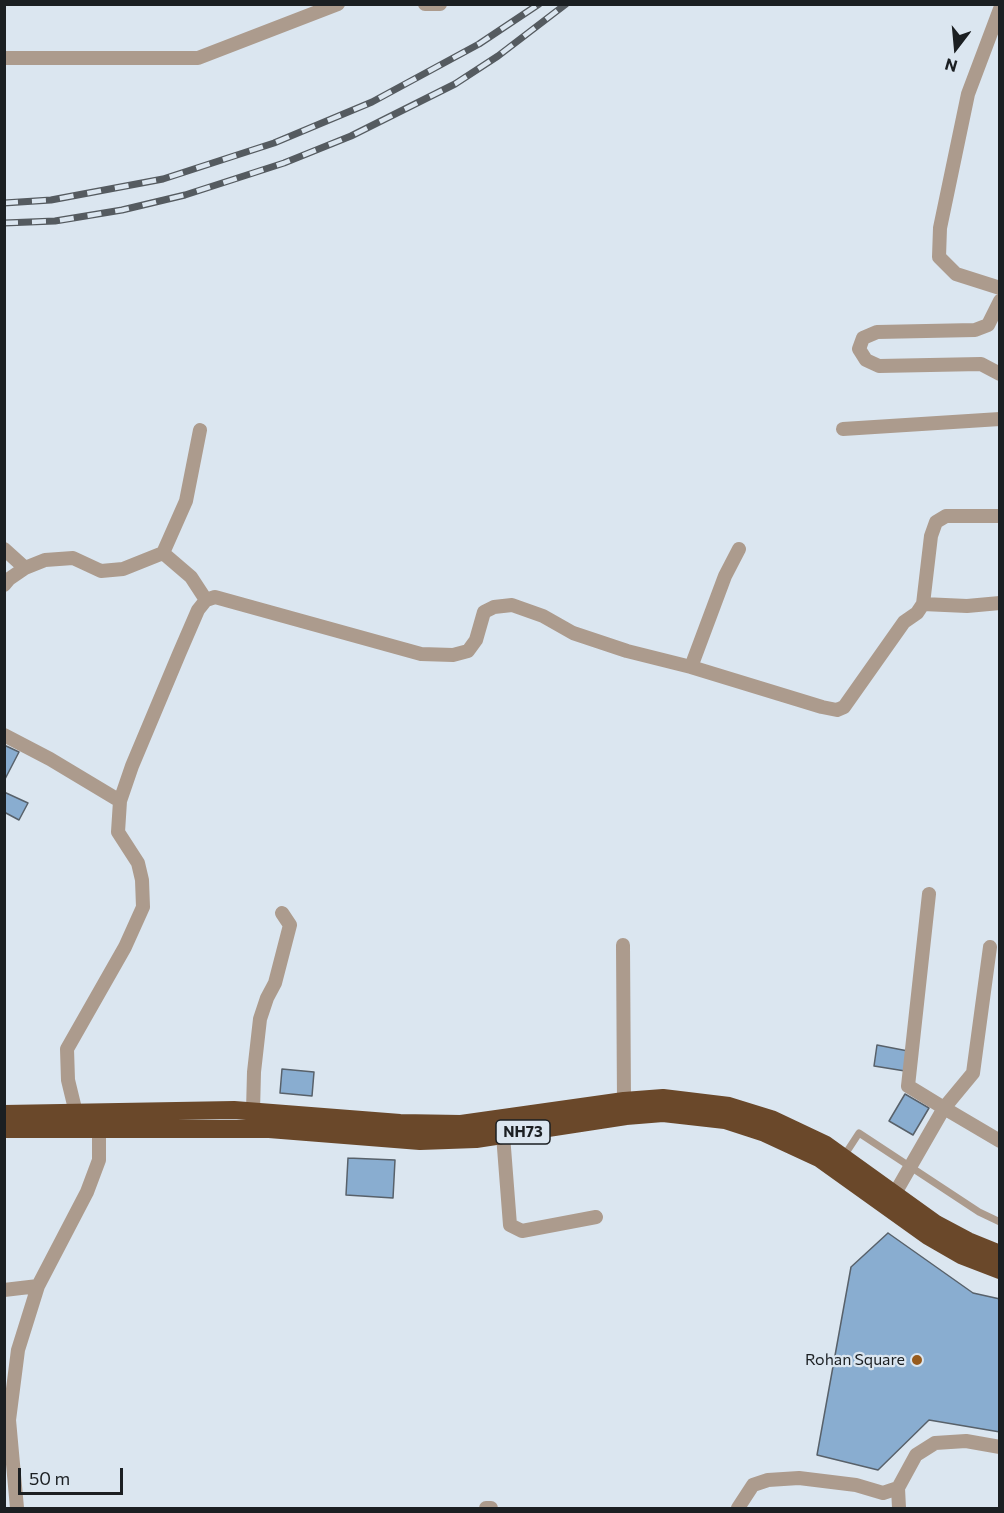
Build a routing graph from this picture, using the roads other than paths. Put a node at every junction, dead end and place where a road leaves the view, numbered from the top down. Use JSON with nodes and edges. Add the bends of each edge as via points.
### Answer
{"nodes":[{"id":1,"x":338,"y":4,"type":"edge"},
{"id":2,"x":425,"y":4,"type":"edge"},
{"id":3,"x":440,"y":4,"type":"edge"},
{"id":4,"x":999,"y":9,"type":"edge"},
{"id":5,"x":4,"y":57,"type":"edge"},
{"id":6,"x":999,"y":288,"type":"edge"},
{"id":7,"x":999,"y":301,"type":"edge"},
{"id":8,"x":999,"y":374,"type":"edge"},
{"id":9,"x":999,"y":419,"type":"edge"},
{"id":10,"x":843,"y":429,"type":"dead end"},
{"id":11,"x":200,"y":430,"type":"dead end"},
{"id":12,"x":999,"y":516,"type":"edge"},
{"id":13,"x":4,"y":549,"type":"edge"},
{"id":14,"x":739,"y":549,"type":"dead end"},
{"id":15,"x":163,"y":553,"type":"junction"},
{"id":16,"x":25,"y":568,"type":"junction"},
{"id":17,"x":4,"y":585,"type":"edge"},
{"id":18,"x":206,"y":600,"type":"junction"},
{"id":19,"x":999,"y":603,"type":"edge"},
{"id":20,"x":923,"y":604,"type":"junction"},
{"id":21,"x":691,"y":667,"type":"junction"},
{"id":22,"x":4,"y":735,"type":"edge"},
{"id":23,"x":120,"y":801,"type":"junction"},
{"id":24,"x":929,"y":894,"type":"dead end"},
{"id":25,"x":282,"y":913,"type":"dead end"},
{"id":26,"x":623,"y":945,"type":"dead end"},
{"id":27,"x":990,"y":947,"type":"dead end"},
{"id":28,"x":624,"y":1101,"type":"junction"},
{"id":29,"x":944,"y":1108,"type":"junction"},
{"id":30,"x":253,"y":1111,"type":"junction"},
{"id":31,"x":76,"y":1113,"type":"junction"},
{"id":32,"x":4,"y":1114,"type":"edge"},
{"id":33,"x":99,"y":1120,"type":"junction"},
{"id":34,"x":4,"y":1129,"type":"edge"},
{"id":35,"x":503,"y":1135,"type":"junction"},
{"id":36,"x":999,"y":1141,"type":"edge"},
{"id":37,"x":844,"y":1156,"type":"junction"},
{"id":38,"x":909,"y":1165,"type":"junction"},
{"id":39,"x":894,"y":1195,"type":"junction"},
{"id":40,"x":596,"y":1217,"type":"dead end"},
{"id":41,"x":999,"y":1222,"type":"edge"},
{"id":42,"x":999,"y":1254,"type":"edge"},
{"id":43,"x":999,"y":1270,"type":"edge"},
{"id":44,"x":38,"y":1286,"type":"junction"},
{"id":45,"x":4,"y":1290,"type":"edge"},
{"id":46,"x":999,"y":1447,"type":"edge"},
{"id":47,"x":10,"y":1481,"type":"edge"},
{"id":48,"x":898,"y":1488,"type":"junction"},
{"id":49,"x":17,"y":1509,"type":"edge"},
{"id":50,"x":738,"y":1509,"type":"edge"},
{"id":51,"x":899,"y":1509,"type":"edge"}],
"edges":[{"from":1,"to":5,"type":"street","via":[[198,58]]},
{"from":2,"to":3,"type":"street"},
{"from":4,"to":6,"type":"street","via":[[968,94],[940,228],[939,257],[956,273]]},
{"from":7,"to":8,"type":"street","via":[[988,325],[975,330],[877,332],[863,338],[859,349],[866,360],[879,366],[981,364]]},
{"from":9,"to":10,"type":"street"},
{"from":11,"to":15,"type":"street","via":[[186,501]]},
{"from":12,"to":20,"type":"street","via":[[946,516],[936,522]]},
{"from":13,"to":16,"type":"street"},
{"from":14,"to":21,"type":"street"},
{"from":15,"to":16,"type":"street","via":[[123,569],[102,571],[73,558],[45,560]]},
{"from":15,"to":18,"type":"street","via":[[191,577]]},
{"from":16,"to":17,"type":"street"},
{"from":18,"to":21,"type":"street","via":[[215,597],[421,654],[453,655],[468,651],[476,640],[484,612],[512,606],[543,616],[573,633]]},
{"from":18,"to":23,"type":"street","via":[[179,654]]},
{"from":19,"to":20,"type":"street"},
{"from":20,"to":21,"type":"street","via":[[904,622],[844,707],[837,710]]},
{"from":22,"to":23,"type":"street"},
{"from":23,"to":31,"type":"street","via":[[118,832],[138,863],[143,907],[68,1049],[68,1080]]},
{"from":24,"to":29,"type":"street","via":[[908,1086]]},
{"from":25,"to":30,"type":"street","via":[[290,925],[275,983],[260,1019]]},
{"from":26,"to":28,"type":"street"},
{"from":27,"to":29,"type":"street","via":[[974,1073]]},
{"from":28,"to":30,"type":"highway","number":"NH73","via":[[461,1124]]},
{"from":28,"to":37,"type":"highway","number":"NH73","via":[[663,1098],[729,1106],[771,1119]]},
{"from":29,"to":36,"type":"street"},
{"from":29,"to":38,"type":"street"},
{"from":30,"to":33,"type":"highway","number":"NH73"},
{"from":31,"to":32,"type":"highway","number":"NH73"},
{"from":31,"to":33,"type":"highway","number":"NH73"},
{"from":33,"to":34,"type":"highway","number":"NH73"},
{"from":33,"to":35,"type":"highway","number":"NH73","via":[[269,1128],[420,1141]]},
{"from":33,"to":44,"type":"street","via":[[99,1160],[87,1192]]},
{"from":35,"to":40,"type":"street","via":[[510,1225],[522,1231]]},
{"from":35,"to":43,"type":"highway","number":"NH73","via":[[663,1113],[725,1120],[819,1158],[928,1236]]},
{"from":37,"to":38,"type":"lane","via":[[859,1133]]},
{"from":37,"to":39,"type":"highway","number":"NH73"},
{"from":38,"to":39,"type":"street"},
{"from":38,"to":41,"type":"lane"},
{"from":39,"to":42,"type":"highway","number":"NH73","via":[[936,1224]]},
{"from":44,"to":45,"type":"street"},
{"from":44,"to":47,"type":"street","via":[[18,1350],[9,1420]]},
{"from":46,"to":48,"type":"street","via":[[966,1441],[935,1443],[916,1455]]},
{"from":47,"to":49,"type":"street"},
{"from":48,"to":50,"type":"street","via":[[883,1493],[856,1485],[799,1478],[768,1480],[753,1485]]},
{"from":48,"to":51,"type":"street"}]}
